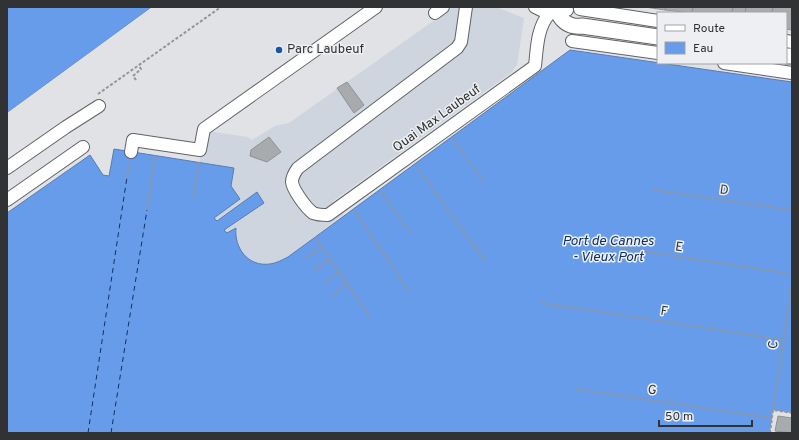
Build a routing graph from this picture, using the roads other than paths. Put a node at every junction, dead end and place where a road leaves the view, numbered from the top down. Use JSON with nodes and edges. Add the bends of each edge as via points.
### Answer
{"nodes":[{"id":1,"x":376,"y":7,"type":"edge"},
{"id":2,"x":466,"y":7,"type":"edge"},
{"id":3,"x":534,"y":7,"type":"edge"},
{"id":4,"x":562,"y":10,"type":"edge"},
{"id":5,"x":607,"y":10,"type":"edge"},
{"id":6,"x":632,"y":12,"type":"edge"},
{"id":7,"x":657,"y":21,"type":"edge"},
{"id":8,"x":605,"y":29,"type":"junction"},
{"id":9,"x":657,"y":37,"type":"edge"},
{"id":10,"x":572,"y":40,"type":"dead end"},
{"id":11,"x":602,"y":45,"type":"junction"},
{"id":12,"x":657,"y":53,"type":"edge"},
{"id":13,"x":738,"y":64,"type":"edge"},
{"id":14,"x":792,"y":73,"type":"edge"},
{"id":15,"x":98,"y":101,"type":"road end"},
{"id":16,"x":84,"y":147,"type":"dead end"},
{"id":17,"x":132,"y":152,"type":"dead end"},
{"id":18,"x":7,"y":168,"type":"edge"},
{"id":19,"x":7,"y":200,"type":"edge"}],
"edges":[{"from":1,"to":17,"type":"street","via":[[204,129],[199,156],[133,140]]},
{"from":2,"to":4,"type":"street","name":"Quai Max Laubeuf","via":[[461,42],[457,48],[298,168],[292,183],[308,209],[314,213],[328,215],[535,66],[537,45]]},
{"from":3,"to":4,"type":"street"},
{"from":4,"to":5,"type":"street"},
{"from":4,"to":8,"type":"main road","via":[[582,26]]},
{"from":5,"to":6,"type":"street"},
{"from":5,"to":8,"type":"street"},
{"from":6,"to":7,"type":"street"},
{"from":8,"to":9,"type":"main road"},
{"from":8,"to":11,"type":"street"},
{"from":10,"to":11,"type":"street"},
{"from":11,"to":12,"type":"street"},
{"from":13,"to":14,"type":"street"},
{"from":15,"to":18,"type":"street"},
{"from":16,"to":19,"type":"street"}]}
